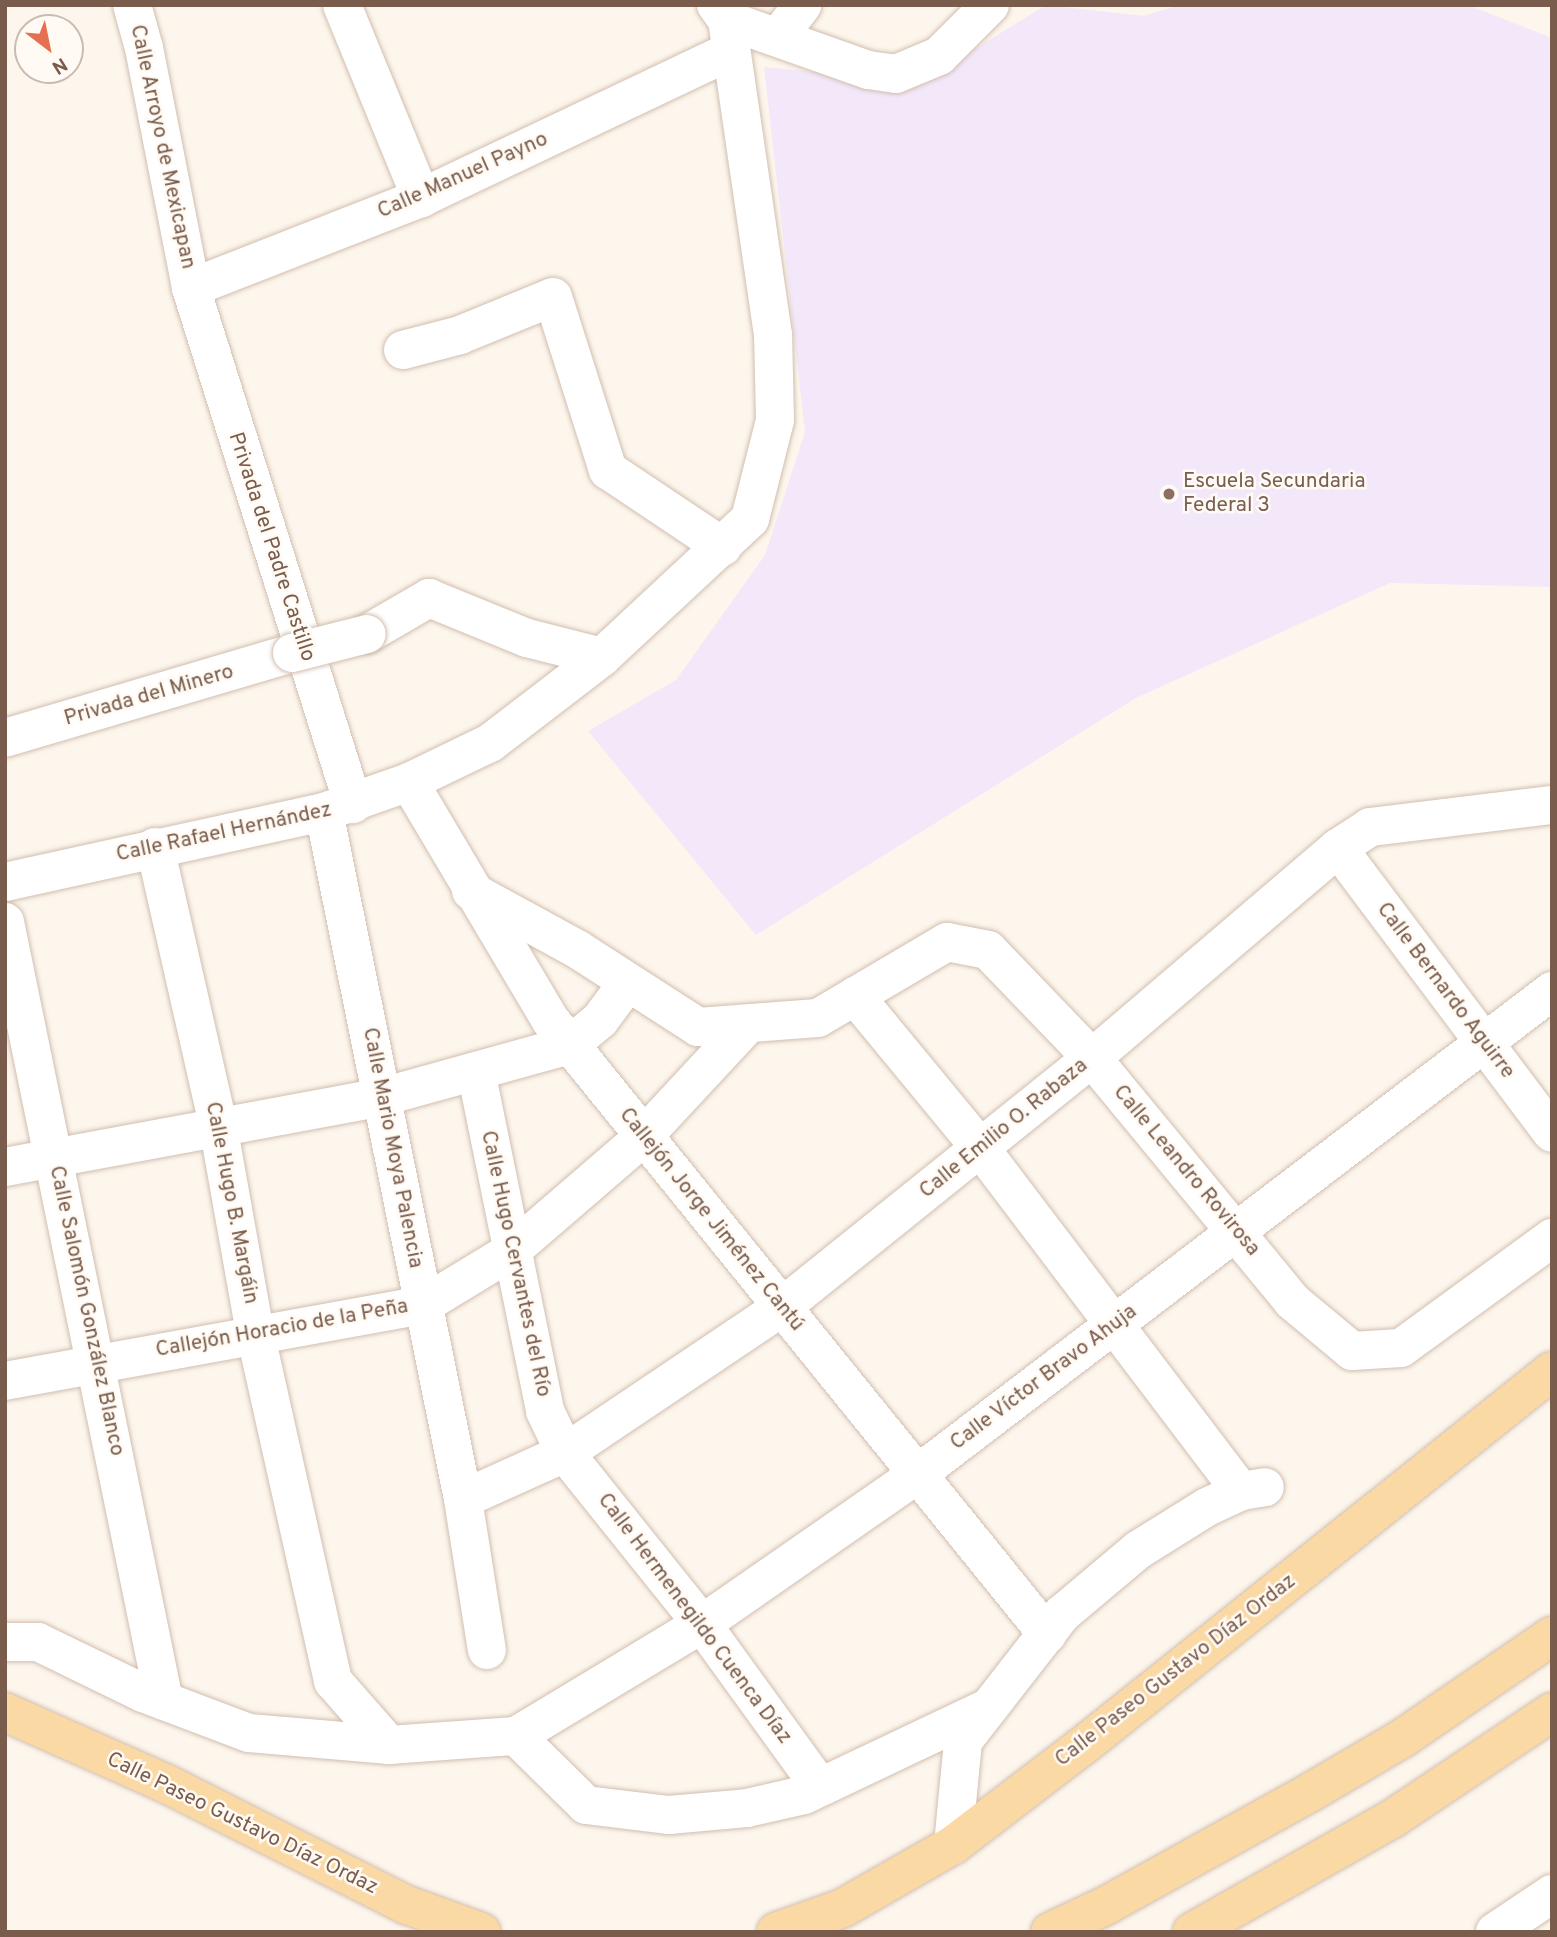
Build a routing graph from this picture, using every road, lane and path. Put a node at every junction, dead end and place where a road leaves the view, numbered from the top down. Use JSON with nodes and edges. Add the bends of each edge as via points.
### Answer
{"nodes":[{"id":1,"x":132,"y":5,"type":"edge"},
{"id":2,"x":342,"y":5,"type":"edge"},
{"id":3,"x":802,"y":5,"type":"edge"},
{"id":4,"x":990,"y":5,"type":"edge"},
{"id":5,"x":724,"y":26,"type":"edge"},
{"id":6,"x":779,"y":36,"type":"junction"},
{"id":7,"x":421,"y":198,"type":"junction"},
{"id":8,"x":191,"y":288,"type":"junction"},
{"id":9,"x":403,"y":350,"type":"dead end"},
{"id":10,"x":723,"y":547,"type":"junction"},
{"id":11,"x":602,"y":657,"type":"junction"},
{"id":12,"x":5,"y":738,"type":"edge"},
{"id":13,"x":424,"y":775,"type":"junction"},
{"id":14,"x":1552,"y":805,"type":"edge"},
{"id":15,"x":339,"y":808,"type":"junction"},
{"id":16,"x":155,"y":847,"type":"junction"},
{"id":17,"x":1338,"y":848,"type":"junction"},
{"id":18,"x":5,"y":882,"type":"edge"},
{"id":19,"x":471,"y":891,"type":"junction"},
{"id":20,"x":5,"y":922,"type":"edge"},
{"id":21,"x":628,"y":982,"type":"junction"},
{"id":22,"x":1552,"y":991,"type":"edge"},
{"id":23,"x":855,"y":996,"type":"junction"},
{"id":24,"x":748,"y":1024,"type":"junction"},
{"id":25,"x":1483,"y":1044,"type":"junction"},
{"id":26,"x":570,"y":1045,"type":"junction"},
{"id":27,"x":1092,"y":1058,"type":"junction"},
{"id":28,"x":476,"y":1071,"type":"junction"},
{"id":29,"x":382,"y":1097,"type":"junction"},
{"id":30,"x":218,"y":1125,"type":"junction"},
{"id":31,"x":1552,"y":1133,"type":"edge"},
{"id":32,"x":643,"y":1137,"type":"junction"},
{"id":33,"x":981,"y":1149,"type":"junction"},
{"id":34,"x":54,"y":1155,"type":"junction"},
{"id":35,"x":5,"y":1167,"type":"edge"},
{"id":36,"x":1237,"y":1231,"type":"junction"},
{"id":37,"x":1552,"y":1238,"type":"edge"},
{"id":38,"x":510,"y":1252,"type":"junction"},
{"id":39,"x":423,"y":1305,"type":"junction"},
{"id":40,"x":782,"y":1307,"type":"junction"},
{"id":41,"x":1113,"y":1326,"type":"junction"},
{"id":42,"x":255,"y":1332,"type":"junction"},
{"id":43,"x":97,"y":1361,"type":"junction"},
{"id":44,"x":1552,"y":1371,"type":"edge"},
{"id":45,"x":5,"y":1381,"type":"edge"},
{"id":46,"x":565,"y":1453,"type":"junction"},
{"id":47,"x":919,"y":1473,"type":"junction"},
{"id":48,"x":463,"y":1499,"type":"junction"},
{"id":49,"x":702,"y":1624,"type":"junction"},
{"id":50,"x":1047,"y":1634,"type":"junction"},
{"id":51,"x":1552,"y":1636,"type":"edge"},
{"id":52,"x":5,"y":1642,"type":"edge"},
{"id":53,"x":487,"y":1650,"type":"dead end"},
{"id":54,"x":164,"y":1701,"type":"junction"},
{"id":55,"x":989,"y":1707,"type":"junction"},
{"id":56,"x":5,"y":1712,"type":"edge"},
{"id":57,"x":1552,"y":1712,"type":"edge"},
{"id":58,"x":516,"y":1736,"type":"junction"},
{"id":59,"x":389,"y":1745,"type":"junction"},
{"id":60,"x":821,"y":1787,"type":"junction"},
{"id":61,"x":953,"y":1845,"type":"junction"},
{"id":62,"x":1552,"y":1894,"type":"edge"},
{"id":63,"x":481,"y":1932,"type":"edge"},
{"id":64,"x":776,"y":1932,"type":"edge"},
{"id":65,"x":1050,"y":1932,"type":"edge"},
{"id":66,"x":1192,"y":1932,"type":"edge"},
{"id":67,"x":1495,"y":1932,"type":"edge"}],
"edges":[{"from":1,"to":8,"type":"street","name":"Calle Arroyo de Mexicapan"},
{"from":2,"to":7,"type":"street"},
{"from":3,"to":6,"type":"street"},
{"from":4,"to":6,"type":"street","via":[[939,57],[896,74],[868,70]]},
{"from":5,"to":6,"type":"street"},
{"from":5,"to":7,"type":"street","name":"Calle Manuel Payno"},
{"from":5,"to":10,"type":"street","name":"Calle Rafael Hernández","via":[[758,210],[773,335],[775,420],[750,519]]},
{"from":7,"to":8,"type":"street","name":"Calle Manuel Payno"},
{"from":8,"to":15,"type":"street","name":"Privada del Padre Castillo"},
{"from":9,"to":10,"type":"street","via":[[460,335],[552,297],[608,470]]},
{"from":10,"to":11,"type":"street","name":"Calle Rafael Hernández"},
{"from":11,"to":12,"type":"street","name":"Privada del Minero","bridge":true,"via":[[527,638],[429,598],[367,634]]},
{"from":11,"to":13,"type":"street","name":"Calle Rafael Hernández","via":[[490,743]]},
{"from":13,"to":15,"type":"street","name":"Calle Rafael Hernández"},
{"from":13,"to":19,"type":"street","name":"Callejón Jorge Jiménez Cantú"},
{"from":14,"to":17,"type":"street","name":"Calle Emilio O. Rabaza","via":[[1370,827]]},
{"from":15,"to":16,"type":"street","name":"Calle Rafael Hernández"},
{"from":15,"to":29,"type":"street","name":"Calle Mario Moya Palencia"},
{"from":16,"to":18,"type":"street","name":"Calle Rafael Hernández"},
{"from":16,"to":30,"type":"street","name":"Calle Hugo B. Margáin"},
{"from":17,"to":25,"type":"street","name":"Calle Bernardo Aguirre"},
{"from":17,"to":27,"type":"street","name":"Calle Emilio O. Rabaza"},
{"from":19,"to":21,"type":"street"},
{"from":19,"to":26,"type":"street","name":"Callejón Jorge Jiménez Cantú"},
{"from":20,"to":34,"type":"street","name":"Calle Salomón González Blanco"},
{"from":21,"to":24,"type":"street","via":[[698,1027]]},
{"from":21,"to":26,"type":"street","via":[[600,1020]]},
{"from":22,"to":25,"type":"street","name":"Calle Víctor Bravo Ahuja"},
{"from":23,"to":24,"type":"street","via":[[818,1018]]},
{"from":23,"to":27,"type":"street","name":"Calle Leandro Rovirosa","via":[[947,942],[988,950]]},
{"from":23,"to":33,"type":"street"},
{"from":24,"to":32,"type":"street","name":"Callejón Horacio de la Peña"},
{"from":25,"to":31,"type":"street","name":"Calle Bernardo Aguirre"},
{"from":25,"to":36,"type":"street","name":"Calle Víctor Bravo Ahuja"},
{"from":26,"to":28,"type":"street"},
{"from":26,"to":32,"type":"street","name":"Callejón Jorge Jiménez Cantú"},
{"from":27,"to":33,"type":"street","name":"Calle Emilio O. Rabaza"},
{"from":27,"to":36,"type":"street","name":"Calle Leandro Rovirosa"},
{"from":28,"to":29,"type":"street"},
{"from":28,"to":38,"type":"street","name":"Calle Hugo Cervantes del Río"},
{"from":29,"to":30,"type":"street"},
{"from":29,"to":39,"type":"street","name":"Calle Mario Moya Palencia"},
{"from":30,"to":34,"type":"street"},
{"from":30,"to":42,"type":"street","name":"Calle Hugo B. Margáin"},
{"from":32,"to":38,"type":"street","name":"Callejón Horacio de la Peña"},
{"from":32,"to":40,"type":"street","name":"Callejón Jorge Jiménez Cantú"},
{"from":33,"to":40,"type":"street","name":"Calle Emilio O. Rabaza"},
{"from":33,"to":41,"type":"street"},
{"from":34,"to":35,"type":"street"},
{"from":34,"to":43,"type":"street","name":"Calle Salomón González Blanco"},
{"from":36,"to":37,"type":"street","name":"Calle Leandro Rovirosa","via":[[1292,1301],[1352,1351],[1401,1349]]},
{"from":36,"to":41,"type":"street","name":"Calle Víctor Bravo Ahuja"},
{"from":38,"to":39,"type":"street","name":"Callejón Horacio de la Peña"},
{"from":38,"to":46,"type":"street","name":"Calle Hugo Cervantes del Río","via":[[545,1411]]},
{"from":39,"to":42,"type":"street","name":"Callejón Horacio de la Peña"},
{"from":39,"to":48,"type":"street","name":"Calle Mario Moya Palencia"},
{"from":40,"to":46,"type":"street","name":"Calle Emilio O. Rabaza"},
{"from":40,"to":47,"type":"street","name":"Callejón Jorge Jiménez Cantú"},
{"from":41,"to":47,"type":"street","name":"Calle Víctor Bravo Ahuja"},
{"from":41,"to":50,"type":"street","via":[[1254,1489],[1138,1550],[1062,1614]]},
{"from":42,"to":43,"type":"street","name":"Callejón Horacio de la Peña"},
{"from":42,"to":59,"type":"street","name":"Calle Hugo B. Margáin","via":[[333,1681]]},
{"from":43,"to":45,"type":"street","name":"Callejón Horacio de la Peña"},
{"from":43,"to":54,"type":"street","name":"Calle Salomón González Blanco"},
{"from":44,"to":61,"type":"main road","name":"Calle Paseo Gustavo Díaz Ordaz"},
{"from":46,"to":48,"type":"street","name":"Calle Emilio O. Rabaza"},
{"from":46,"to":49,"type":"street","name":"Calle Hermenegildo Cuenca Díaz"},
{"from":47,"to":49,"type":"street","name":"Calle Víctor Bravo Ahuja"},
{"from":47,"to":50,"type":"street","name":"Callejón Jorge Jiménez Cantú"},
{"from":48,"to":53,"type":"street","name":"Calle Mario Moya Palencia"},
{"from":49,"to":58,"type":"street","name":"Calle Víctor Bravo Ahuja"},
{"from":49,"to":60,"type":"street","name":"Calle Hermenegildo Cuenca Díaz"},
{"from":50,"to":55,"type":"street"},
{"from":51,"to":65,"type":"main road","via":[[1403,1738]]},
{"from":52,"to":54,"type":"street","via":[[38,1642]]},
{"from":54,"to":59,"type":"street","via":[[249,1733]]},
{"from":55,"to":60,"type":"street"},
{"from":55,"to":61,"type":"street","via":[[963,1741]]},
{"from":56,"to":63,"type":"main road","name":"Calle Paseo Gustavo Díaz Ordaz","via":[[167,1784],[407,1905]]},
{"from":57,"to":66,"type":"main road","via":[[1392,1819]]},
{"from":58,"to":59,"type":"street"},
{"from":58,"to":60,"type":"street","via":[[586,1805],[669,1815],[747,1808]]},
{"from":61,"to":64,"type":"main road","name":"Calle Paseo Gustavo Díaz Ordaz","via":[[843,1909]]},
{"from":62,"to":67,"type":"street"}]}
